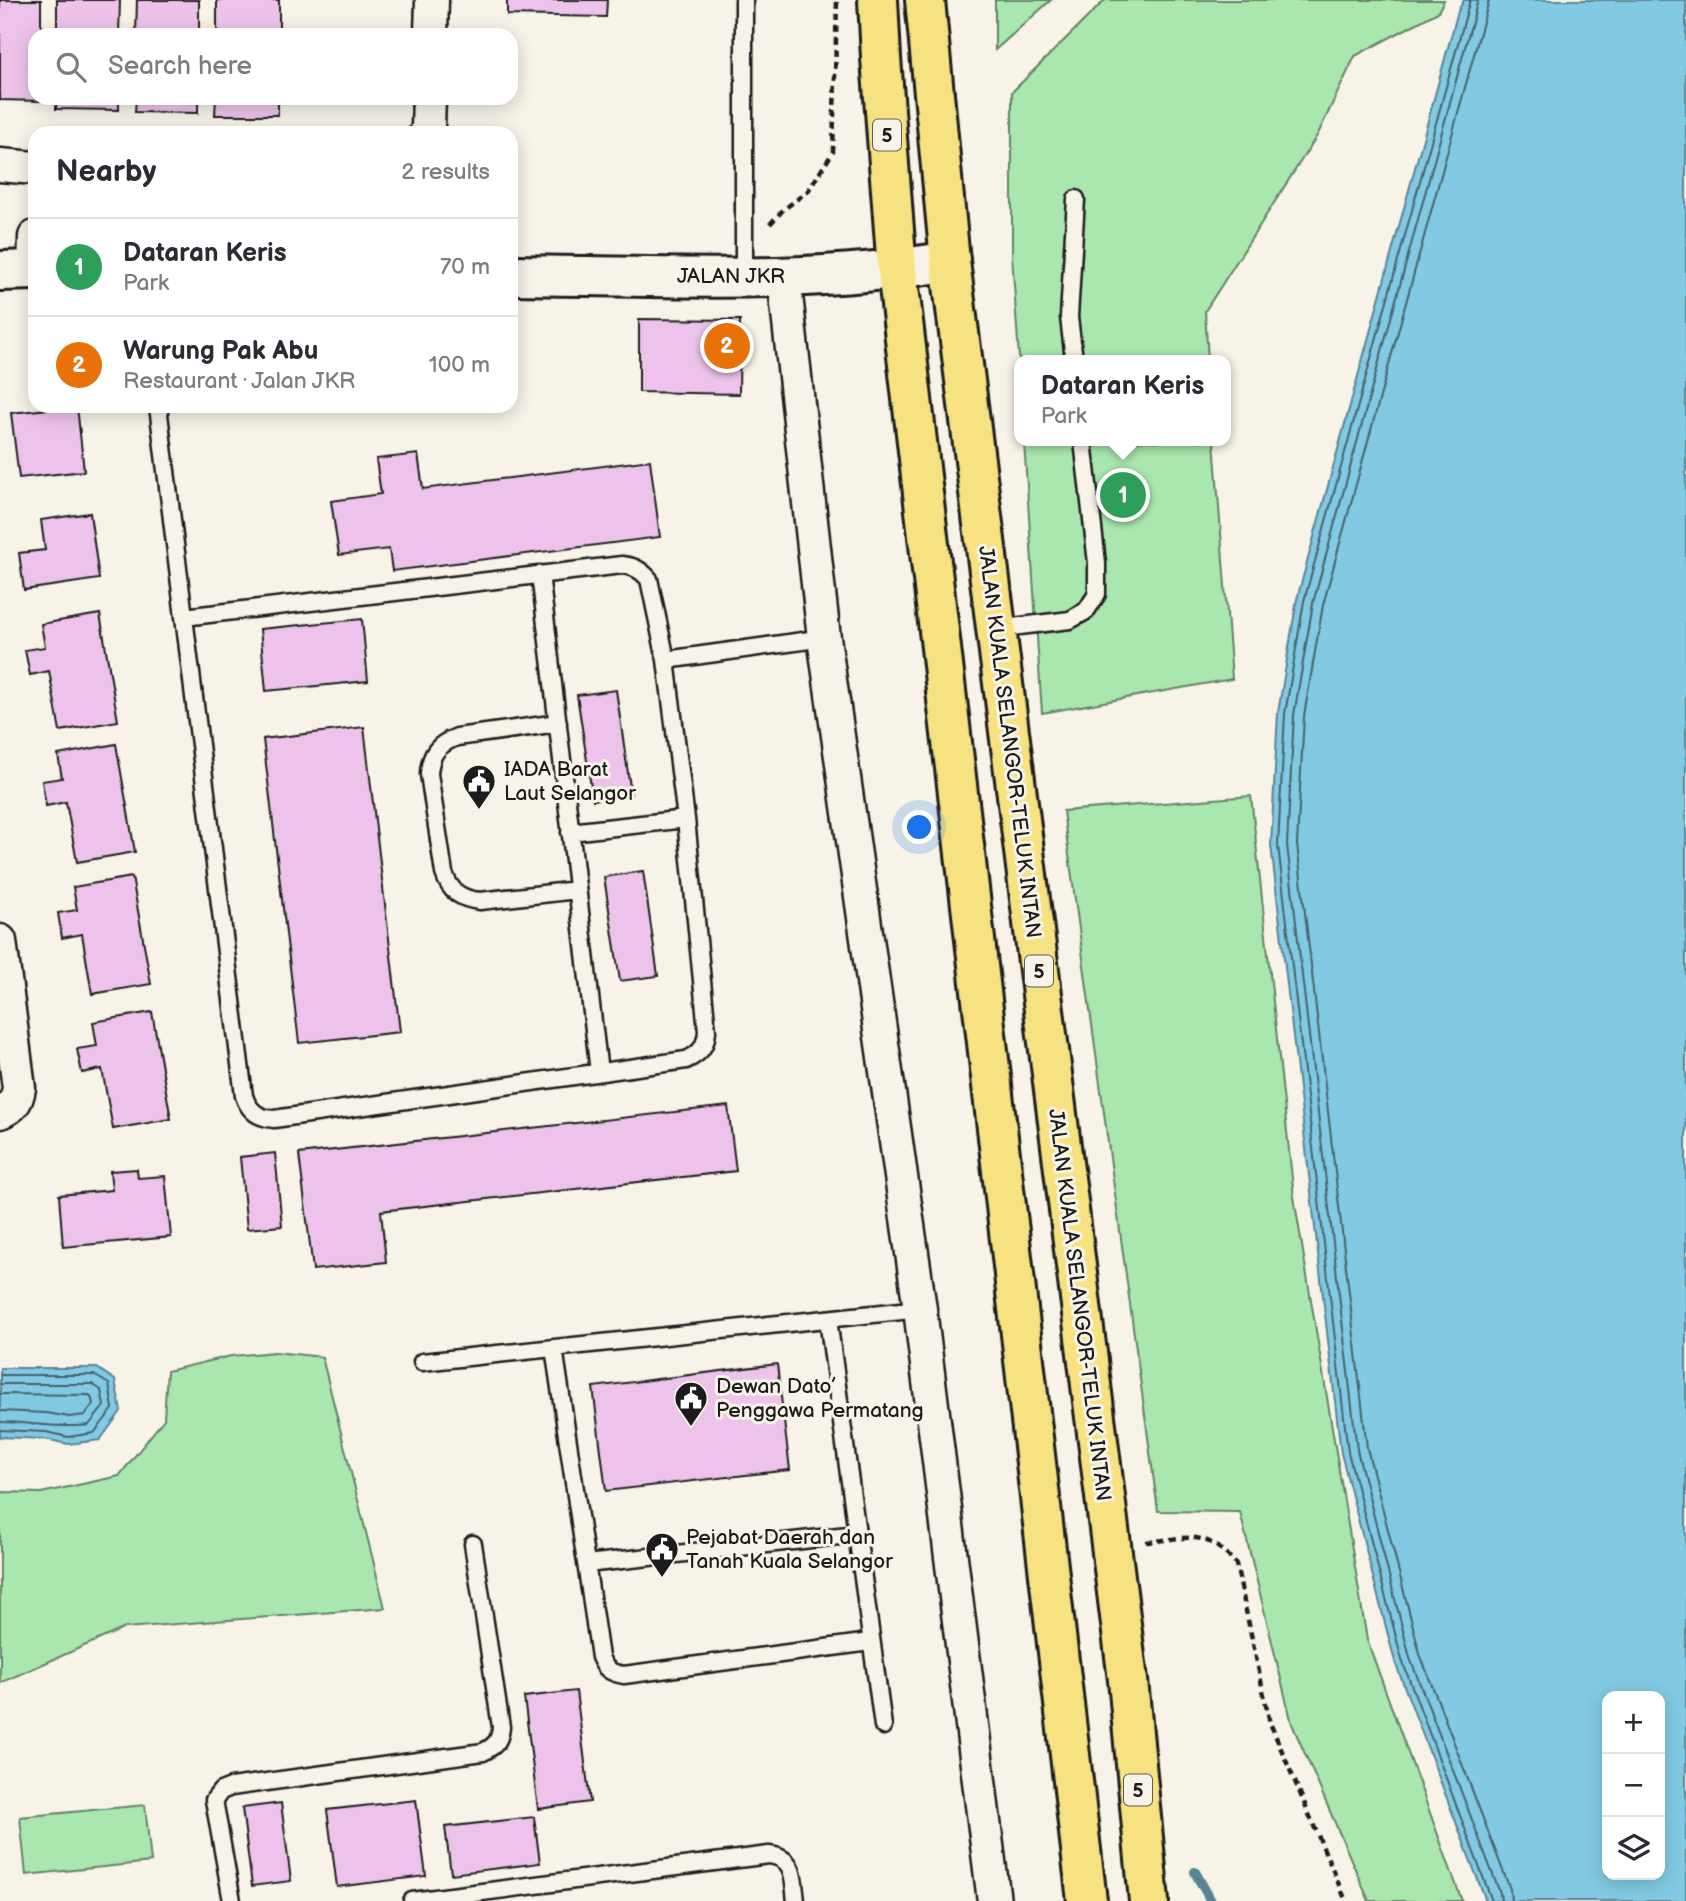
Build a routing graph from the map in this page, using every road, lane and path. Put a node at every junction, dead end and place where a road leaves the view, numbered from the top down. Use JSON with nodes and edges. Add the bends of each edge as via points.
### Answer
{"nodes":[{"id":1,"x":432,"y":0,"type":"edge"},
{"id":2,"x":744,"y":0,"type":"edge"},
{"id":3,"x":837,"y":0,"type":"edge"},
{"id":4,"x":878,"y":0,"type":"edge"},
{"id":5,"x":925,"y":0,"type":"edge"},
{"id":6,"x":431,"y":28,"type":"edge"},
{"id":7,"x":0,"y":165,"type":"edge"},
{"id":8,"x":28,"y":167,"type":"edge"},
{"id":9,"x":1076,"y":199,"type":"dead end"},
{"id":10,"x":950,"y":261,"type":"junction"},
{"id":11,"x":897,"y":270,"type":"junction"},
{"id":12,"x":518,"y":275,"type":"edge"},
{"id":13,"x":763,"y":276,"type":"junction"},
{"id":14,"x":1073,"y":355,"type":"edge"},
{"id":15,"x":159,"y":413,"type":"edge"},
{"id":16,"x":1084,"y":446,"type":"edge"},
{"id":17,"x":540,"y":574,"type":"junction"},
{"id":18,"x":184,"y":617,"type":"junction"},
{"id":19,"x":996,"y":629,"type":"junction"},
{"id":20,"x":824,"y":638,"type":"junction"},
{"id":21,"x":666,"y":660,"type":"junction"},
{"id":22,"x":558,"y":723,"type":"junction"},
{"id":23,"x":686,"y":819,"type":"junction"},
{"id":24,"x":570,"y":832,"type":"junction"},
{"id":25,"x":577,"y":890,"type":"junction"},
{"id":26,"x":0,"y":940,"type":"edge"},
{"id":27,"x":599,"y":1073,"type":"junction"},
{"id":28,"x":0,"y":1112,"type":"edge"},
{"id":29,"x":919,"y":1309,"type":"junction"},
{"id":30,"x":828,"y":1319,"type":"junction"},
{"id":31,"x":554,"y":1348,"type":"junction"},
{"id":32,"x":422,"y":1362,"type":"dead end"},
{"id":33,"x":856,"y":1534,"type":"junction"},
{"id":34,"x":473,"y":1544,"type":"dead end"},
{"id":35,"x":1111,"y":1545,"type":"junction"},
{"id":36,"x":586,"y":1564,"type":"junction"},
{"id":37,"x":870,"y":1642,"type":"junction"},
{"id":38,"x":883,"y":1726,"type":"dead end"},
{"id":39,"x":232,"y":1901,"type":"edge"},
{"id":40,"x":412,"y":1901,"type":"edge"},
{"id":41,"x":796,"y":1901,"type":"edge"},
{"id":42,"x":994,"y":1901,"type":"edge"},
{"id":43,"x":1087,"y":1901,"type":"edge"},
{"id":44,"x":1149,"y":1901,"type":"edge"},
{"id":45,"x":1346,"y":1901,"type":"edge"}],
"edges":[{"from":1,"to":6,"type":"street"},
{"from":2,"to":13,"type":"lane"},
{"from":3,"to":13,"type":"path","via":[[833,152],[808,191],[771,222]]},
{"from":4,"to":11,"type":"highway","number":"5"},
{"from":5,"to":10,"type":"highway","name":"JALAN KUALA SELANGOR-TELUK INTAN","number":"5"},
{"from":7,"to":8,"type":"street"},
{"from":9,"to":14,"type":"lane","via":[[1069,317]]},
{"from":10,"to":11,"type":"street","name":"JALAN JKR"},
{"from":10,"to":19,"type":"highway","name":"JALAN KUALA SELANGOR-TELUK INTAN","number":"5"},
{"from":11,"to":13,"type":"street","name":"JALAN JKR"},
{"from":11,"to":43,"type":"highway","number":"5"},
{"from":12,"to":13,"type":"street","name":"JALAN JKR"},
{"from":13,"to":20,"type":"street"},
{"from":15,"to":18,"type":"lane"},
{"from":16,"to":19,"type":"lane","via":[[1097,594],[1086,611],[1070,620]]},
{"from":17,"to":18,"type":"lane"},
{"from":17,"to":21,"type":"lane","via":[[622,565],[642,571],[652,590]]},
{"from":17,"to":22,"type":"lane"},
{"from":18,"to":27,"type":"lane","via":[[247,1105],[263,1118],[274,1119]]},
{"from":19,"to":35,"type":"highway","name":"JALAN KUALA SELANGOR-TELUK INTAN","number":"5"},
{"from":20,"to":21,"type":"lane"},
{"from":20,"to":29,"type":"street"},
{"from":21,"to":23,"type":"lane"},
{"from":22,"to":24,"type":"lane"},
{"from":22,"to":25,"type":"lane","via":[[444,741],[430,761],[429,774],[444,873],[457,894],[480,901]]},
{"from":23,"to":24,"type":"lane"},
{"from":23,"to":27,"type":"lane","via":[[706,1041],[686,1060]]},
{"from":24,"to":25,"type":"lane"},
{"from":25,"to":27,"type":"lane"},
{"from":26,"to":28,"type":"street","via":[[19,1088],[18,1099]]},
{"from":29,"to":30,"type":"lane"},
{"from":29,"to":42,"type":"street"},
{"from":30,"to":31,"type":"lane"},
{"from":30,"to":33,"type":"lane"},
{"from":31,"to":32,"type":"lane"},
{"from":31,"to":36,"type":"lane"},
{"from":33,"to":36,"type":"lane"},
{"from":33,"to":37,"type":"lane"},
{"from":34,"to":39,"type":"lane","via":[[500,1738],[483,1752],[221,1791],[214,1800]]},
{"from":35,"to":44,"type":"highway","name":"JALAN KUALA SELANGOR-TELUK INTAN","number":"5"},
{"from":35,"to":45,"type":"path","via":[[1202,1537],[1221,1547],[1236,1564],[1270,1723]]},
{"from":36,"to":37,"type":"lane","via":[[600,1657],[612,1673]]},
{"from":37,"to":38,"type":"lane"},
{"from":40,"to":41,"type":"lane","via":[[769,1856],[789,1864]]}]}
